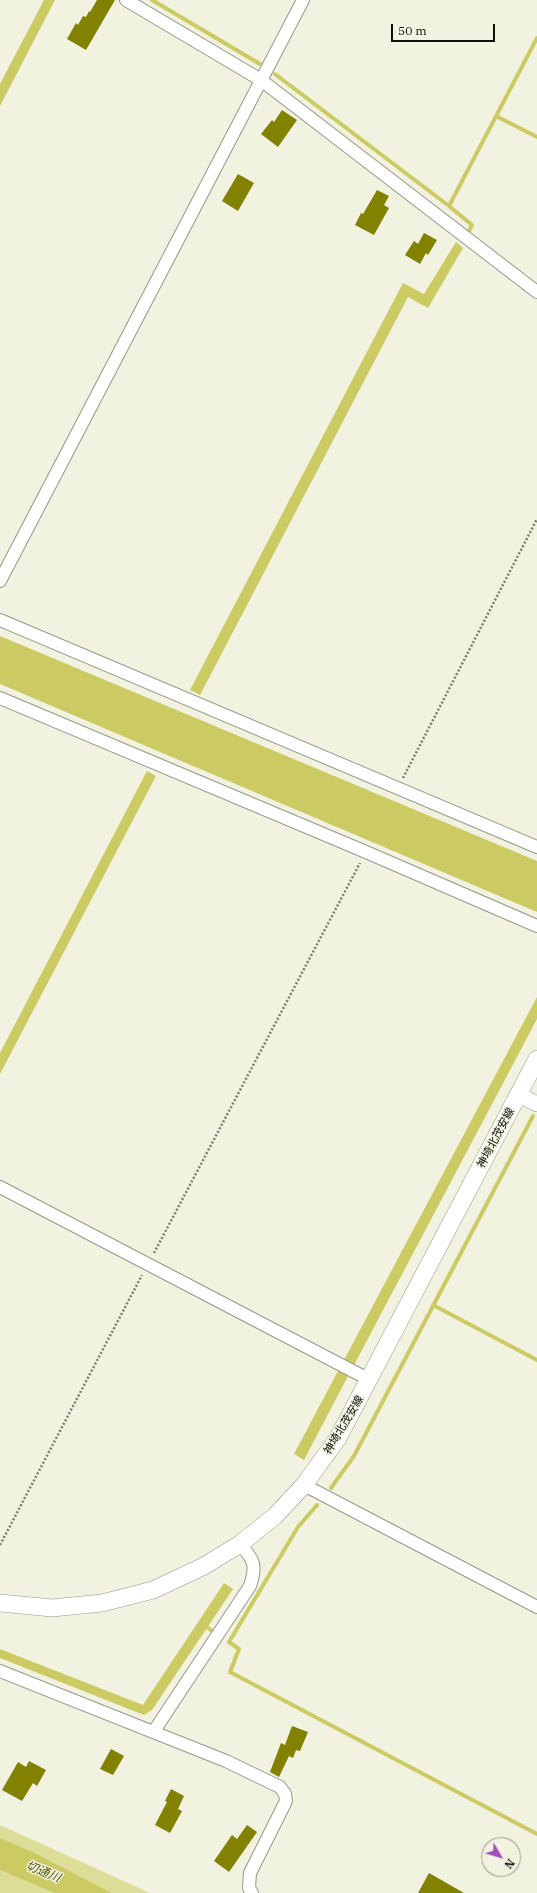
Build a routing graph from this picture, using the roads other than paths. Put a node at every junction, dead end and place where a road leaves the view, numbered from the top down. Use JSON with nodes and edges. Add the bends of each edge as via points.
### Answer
{"nodes":[{"id":1,"x":126,"y":0,"type":"edge"},
{"id":2,"x":303,"y":0,"type":"edge"},
{"id":3,"x":261,"y":80,"type":"junction"},
{"id":4,"x":537,"y":292,"type":"edge"},
{"id":5,"x":0,"y":581,"type":"edge"},
{"id":6,"x":0,"y":620,"type":"edge"},
{"id":7,"x":0,"y":698,"type":"edge"},
{"id":8,"x":537,"y":847,"type":"edge"},
{"id":9,"x":537,"y":926,"type":"edge"},
{"id":10,"x":537,"y":1059,"type":"edge"},
{"id":11,"x":518,"y":1094,"type":"junction"},
{"id":12,"x":537,"y":1104,"type":"edge"},
{"id":13,"x":0,"y":1187,"type":"edge"},
{"id":14,"x":370,"y":1380,"type":"junction"},
{"id":15,"x":304,"y":1485,"type":"junction"},
{"id":16,"x":240,"y":1544,"type":"junction"},
{"id":17,"x":0,"y":1602,"type":"edge"},
{"id":18,"x":537,"y":1607,"type":"edge"},
{"id":19,"x":0,"y":1671,"type":"edge"},
{"id":20,"x":154,"y":1731,"type":"junction"},
{"id":21,"x":252,"y":1893,"type":"edge"}],
"edges":[{"from":1,"to":3,"type":"street"},
{"from":2,"to":3,"type":"street"},
{"from":3,"to":4,"type":"street"},
{"from":3,"to":5,"type":"street"},
{"from":6,"to":8,"type":"street"},
{"from":7,"to":9,"type":"street"},
{"from":10,"to":11,"type":"main road","name":"神埼北茂安線"},
{"from":11,"to":12,"type":"street"},
{"from":11,"to":14,"type":"main road","name":"神埼北茂安線"},
{"from":13,"to":14,"type":"street"},
{"from":14,"to":15,"type":"main road","name":"神埼北茂安線","via":[[338,1438]]},
{"from":15,"to":16,"type":"main road","name":"神埼北茂安線","via":[[274,1516]]},
{"from":15,"to":18,"type":"street"},
{"from":16,"to":17,"type":"main road","name":"神埼北茂安線","via":[[204,1566],[152,1590],[110,1601],[52,1608]]},
{"from":16,"to":20,"type":"street","via":[[252,1558],[255,1571],[250,1586]]},
{"from":19,"to":20,"type":"street"},
{"from":20,"to":21,"type":"street","via":[[226,1761],[280,1787],[285,1794],[286,1801],[250,1873],[249,1888]]}]}
